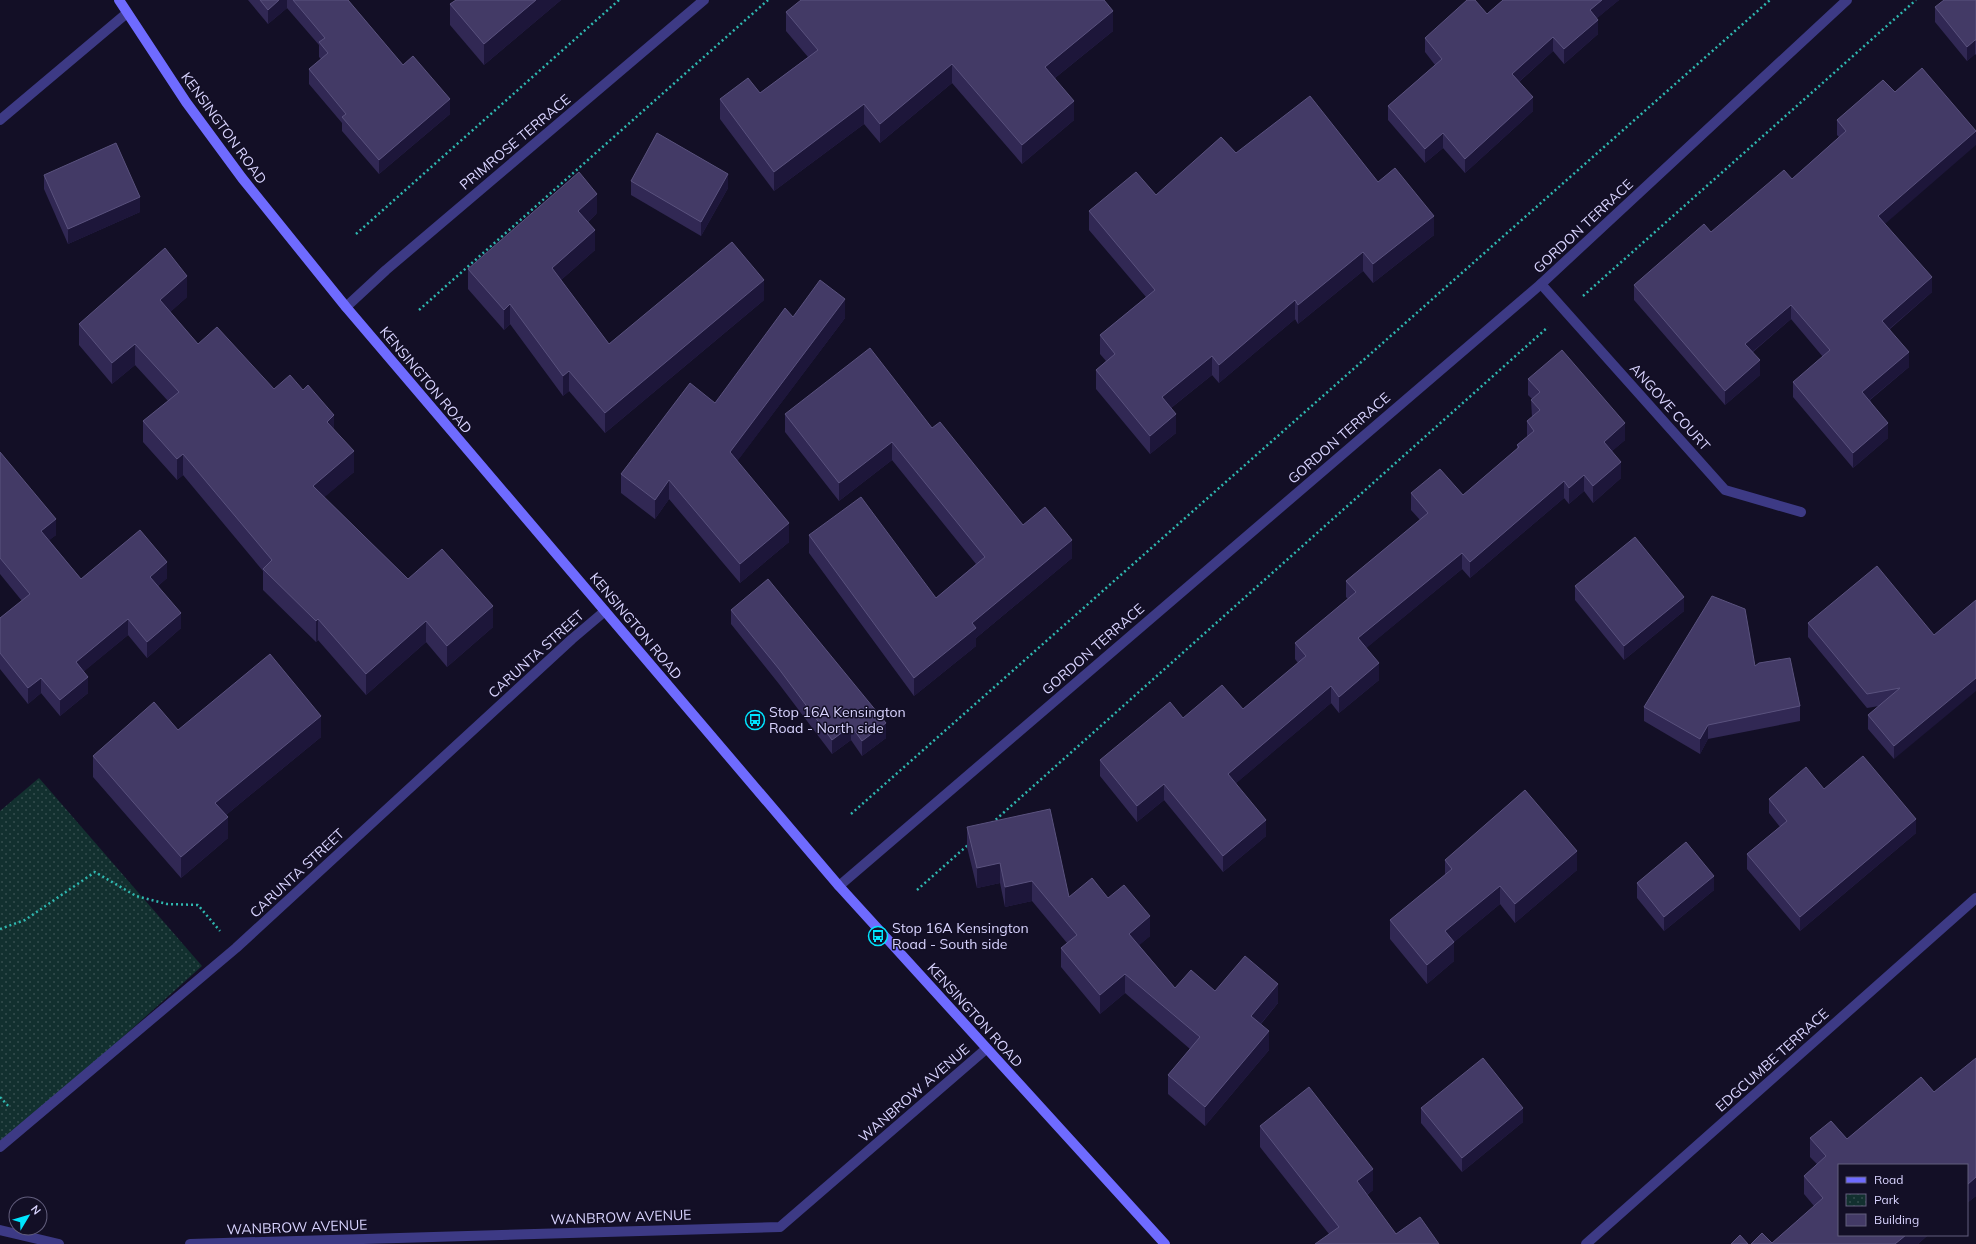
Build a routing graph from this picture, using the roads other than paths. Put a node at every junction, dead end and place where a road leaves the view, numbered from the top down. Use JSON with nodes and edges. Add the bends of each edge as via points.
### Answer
{"nodes":[{"id":1,"x":119,"y":0,"type":"edge"},
{"id":2,"x":704,"y":0,"type":"edge"},
{"id":3,"x":1847,"y":0,"type":"edge"},
{"id":4,"x":127,"y":13,"type":"junction"},
{"id":5,"x":0,"y":120,"type":"edge"},
{"id":6,"x":1541,"y":284,"type":"junction"},
{"id":7,"x":346,"y":307,"type":"junction"},
{"id":8,"x":1801,"y":512,"type":"dead end"},
{"id":9,"x":605,"y":610,"type":"junction"},
{"id":10,"x":839,"y":886,"type":"junction"},
{"id":11,"x":1976,"y":898,"type":"edge"},
{"id":12,"x":986,"y":1049,"type":"junction"},
{"id":13,"x":0,"y":1147,"type":"edge"},
{"id":14,"x":0,"y":1230,"type":"edge"},
{"id":15,"x":59,"y":1244,"type":"edge"},
{"id":16,"x":190,"y":1244,"type":"edge"},
{"id":17,"x":1165,"y":1244,"type":"edge"},
{"id":18,"x":1586,"y":1244,"type":"edge"}],
"edges":[{"from":1,"to":4,"type":"main road","name":"KENSINGTON ROAD"},
{"from":2,"to":7,"type":"street","name":"PRIMROSE TERRACE","via":[[386,270]]},
{"from":3,"to":6,"type":"street","name":"GORDON TERRACE"},
{"from":4,"to":5,"type":"street"},
{"from":4,"to":7,"type":"main road","name":"KENSINGTON ROAD","via":[[186,102],[242,178]]},
{"from":6,"to":8,"type":"street","name":"ANGOVE COURT","via":[[1725,490]]},
{"from":6,"to":10,"type":"street","name":"GORDON TERRACE"},
{"from":7,"to":9,"type":"main road","name":"KENSINGTON ROAD"},
{"from":9,"to":10,"type":"main road","name":"KENSINGTON ROAD"},
{"from":9,"to":13,"type":"street","name":"CARUNTA STREET","via":[[236,948]]},
{"from":10,"to":12,"type":"main road","name":"KENSINGTON ROAD"},
{"from":11,"to":18,"type":"street","name":"EDGCUMBE TERRACE"},
{"from":12,"to":16,"type":"street","name":"WANBROW AVENUE","via":[[780,1227]]},
{"from":12,"to":17,"type":"main road","name":"KENSINGTON ROAD"},
{"from":14,"to":15,"type":"street"}]}
